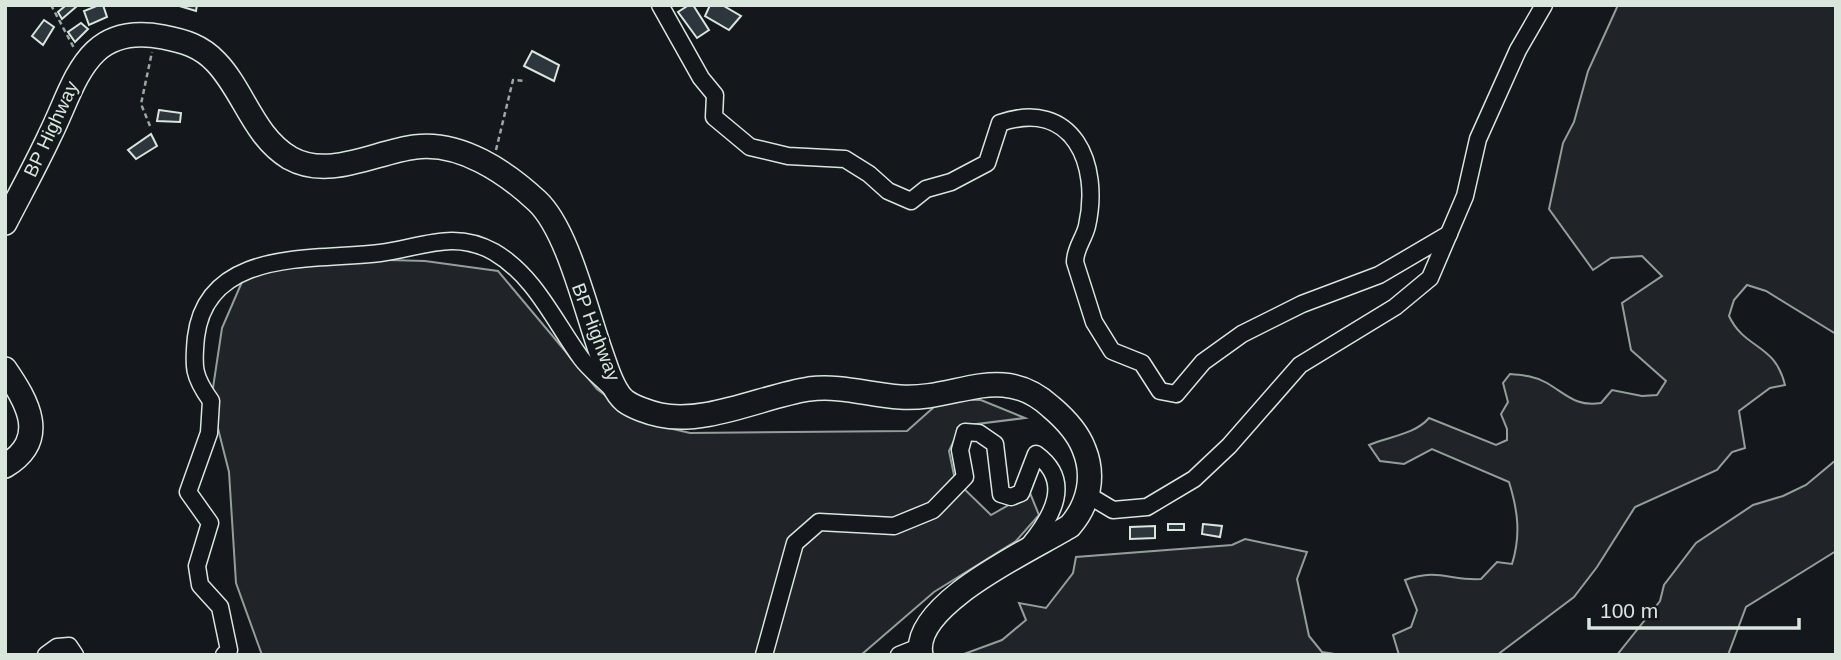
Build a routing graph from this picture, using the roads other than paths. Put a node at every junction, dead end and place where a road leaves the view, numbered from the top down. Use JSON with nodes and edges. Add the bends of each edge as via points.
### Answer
{"nodes":[{"id":1,"x":660,"y":5,"type":"edge"},
{"id":2,"x":1544,"y":5,"type":"edge"},
{"id":3,"x":5,"y":223,"type":"edge"},
{"id":4,"x":1449,"y":234,"type":"junction"},
{"id":5,"x":5,"y":369,"type":"edge"},
{"id":6,"x":624,"y":400,"type":"junction"},
{"id":7,"x":5,"y":466,"type":"edge"},
{"id":8,"x":1088,"y":495,"type":"junction"},
{"id":9,"x":1019,"y":557,"type":"junction"},
{"id":10,"x":913,"y":652,"type":"edge"},
{"id":11,"x":46,"y":655,"type":"edge"},
{"id":12,"x":75,"y":655,"type":"edge"},
{"id":13,"x":224,"y":655,"type":"edge"},
{"id":14,"x":764,"y":655,"type":"edge"}],
"edges":[{"from":1,"to":4,"type":"street","via":[[715,95],[714,117],[727,130],[750,147],[788,156],[845,159],[888,191],[911,201],[919,193],[987,163],[1000,123],[1020,116],[1045,117],[1062,125],[1084,160],[1088,182],[1087,228],[1075,262],[1094,322],[1112,351],[1142,363],[1160,391],[1175,394],[1203,362],[1242,334],[1302,304],[1379,275]]},
{"from":2,"to":4,"type":"street","via":[[1478,139],[1465,196]]},
{"from":3,"to":6,"type":"highway","name":"BP Highway","via":[[84,62],[116,40],[136,35],[186,41],[226,71],[260,130],[283,153],[308,166],[343,164],[417,146],[441,147],[510,176],[542,205],[562,235],[605,364]]},
{"from":4,"to":8,"type":"street","via":[[1430,278],[1395,307],[1300,365],[1194,479],[1147,507],[1113,510]]},
{"from":5,"to":7,"type":"highway","via":[[29,405],[32,422],[29,440]]},
{"from":6,"to":8,"type":"highway","name":"BP Highway","via":[[659,415],[678,417],[811,389],[837,387],[919,397],[1010,384],[1035,393],[1081,441],[1089,466]]},
{"from":6,"to":13,"type":"street","via":[[582,360],[536,289],[494,252],[457,240],[418,243],[384,253],[296,258],[248,268],[213,292],[197,329],[194,358],[196,379],[211,401],[209,433],[188,492],[210,523],[197,566],[200,585],[220,607],[229,650]]},
{"from":8,"to":9,"type":"highway","via":[[1070,526]]},
{"from":9,"to":10,"type":"highway","via":[[944,604]]},
{"from":9,"to":14,"type":"street","via":[[1046,524],[1058,491],[1051,465],[1036,454],[1021,493],[1001,494],[995,444],[979,433],[965,432],[960,450],[965,477],[933,510],[894,526],[819,522],[795,543]]},
{"from":11,"to":12,"type":"street","via":[[69,646]]}]}
